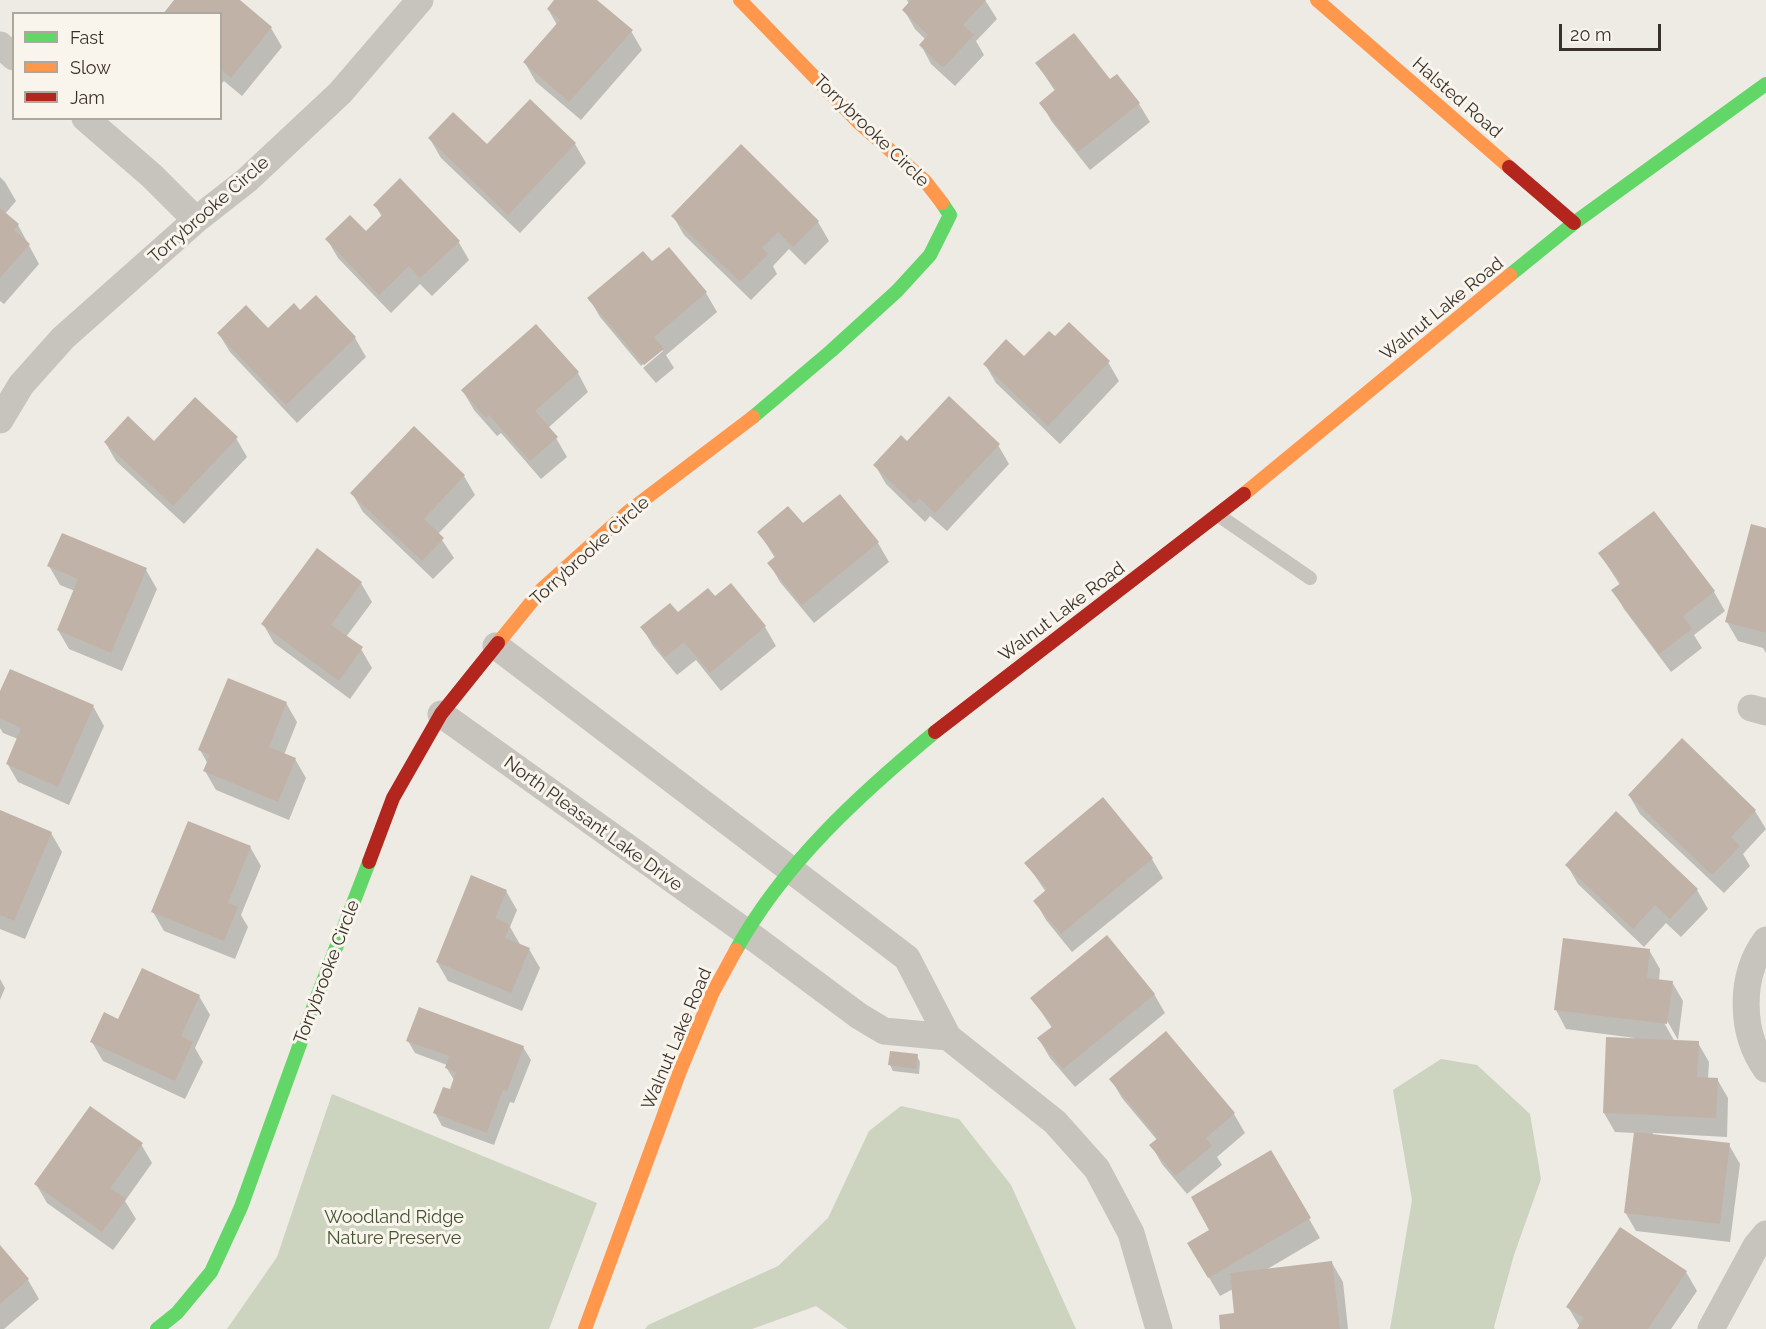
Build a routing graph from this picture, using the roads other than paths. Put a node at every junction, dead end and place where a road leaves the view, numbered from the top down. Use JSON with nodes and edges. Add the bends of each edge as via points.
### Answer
{"nodes":[{"id":1,"x":420,"y":0,"type":"edge"},
{"id":2,"x":740,"y":0,"type":"edge"},
{"id":3,"x":1317,"y":0,"type":"edge"},
{"id":4,"x":0,"y":45,"type":"edge"},
{"id":5,"x":12,"y":55,"type":"edge"},
{"id":6,"x":1766,"y":84,"type":"edge"},
{"id":7,"x":87,"y":120,"type":"edge"},
{"id":8,"x":196,"y":220,"type":"junction"},
{"id":9,"x":1574,"y":223,"type":"junction"},
{"id":10,"x":0,"y":420,"type":"edge"},
{"id":11,"x":1218,"y":514,"type":"junction"},
{"id":12,"x":1310,"y":578,"type":"dead end"},
{"id":13,"x":496,"y":646,"type":"junction"},
{"id":14,"x":441,"y":714,"type":"junction"},
{"id":15,"x":791,"y":870,"type":"junction"},
{"id":16,"x":746,"y":932,"type":"junction"},
{"id":17,"x":1766,"y":940,"type":"edge"},
{"id":18,"x":948,"y":1037,"type":"junction"},
{"id":19,"x":1766,"y":1069,"type":"edge"},
{"id":20,"x":1766,"y":1234,"type":"edge"},
{"id":21,"x":157,"y":1329,"type":"edge"},
{"id":22,"x":585,"y":1329,"type":"edge"},
{"id":23,"x":1159,"y":1329,"type":"edge"},
{"id":24,"x":1712,"y":1329,"type":"edge"}],
"edges":[{"from":1,"to":8,"type":"street","name":"Torrybrooke Circle","via":[[340,93],[247,180]]},
{"from":2,"to":13,"type":"street","name":"Torrybrooke Circle","via":[[858,122],[925,181],[950,215],[930,255],[897,291],[733,433],[594,542],[542,589]]},
{"from":3,"to":9,"type":"street","name":"Halsted Road"},
{"from":4,"to":5,"type":"street"},
{"from":6,"to":9,"type":"street","name":"Walnut Lake Road"},
{"from":7,"to":8,"type":"street"},
{"from":8,"to":10,"type":"street","name":"Torrybrooke Circle","via":[[63,338],[21,385]]},
{"from":9,"to":11,"type":"street","name":"Walnut Lake Road"},
{"from":11,"to":12,"type":"lane"},
{"from":11,"to":15,"type":"street","name":"Walnut Lake Road","via":[[882,776]]},
{"from":13,"to":14,"type":"street","name":"Torrybrooke Circle"},
{"from":13,"to":15,"type":"street"},
{"from":14,"to":16,"type":"street","name":"North Pleasant Lake Drive"},
{"from":14,"to":21,"type":"street","name":"Torrybrooke Circle","via":[[393,798],[241,1207],[216,1262],[177,1312]]},
{"from":15,"to":16,"type":"street","name":"Walnut Lake Road"},
{"from":15,"to":18,"type":"street","via":[[907,958]]},
{"from":16,"to":18,"type":"street","name":"North Pleasant Lake Drive","via":[[884,1031]]},
{"from":16,"to":22,"type":"street","name":"Walnut Lake Road","via":[[712,994],[680,1071]]},
{"from":17,"to":19,"type":"street","via":[[1747,985],[1747,1023]]},
{"from":18,"to":23,"type":"street","via":[[1055,1122],[1097,1169],[1131,1233]]},
{"from":20,"to":24,"type":"street"}]}
